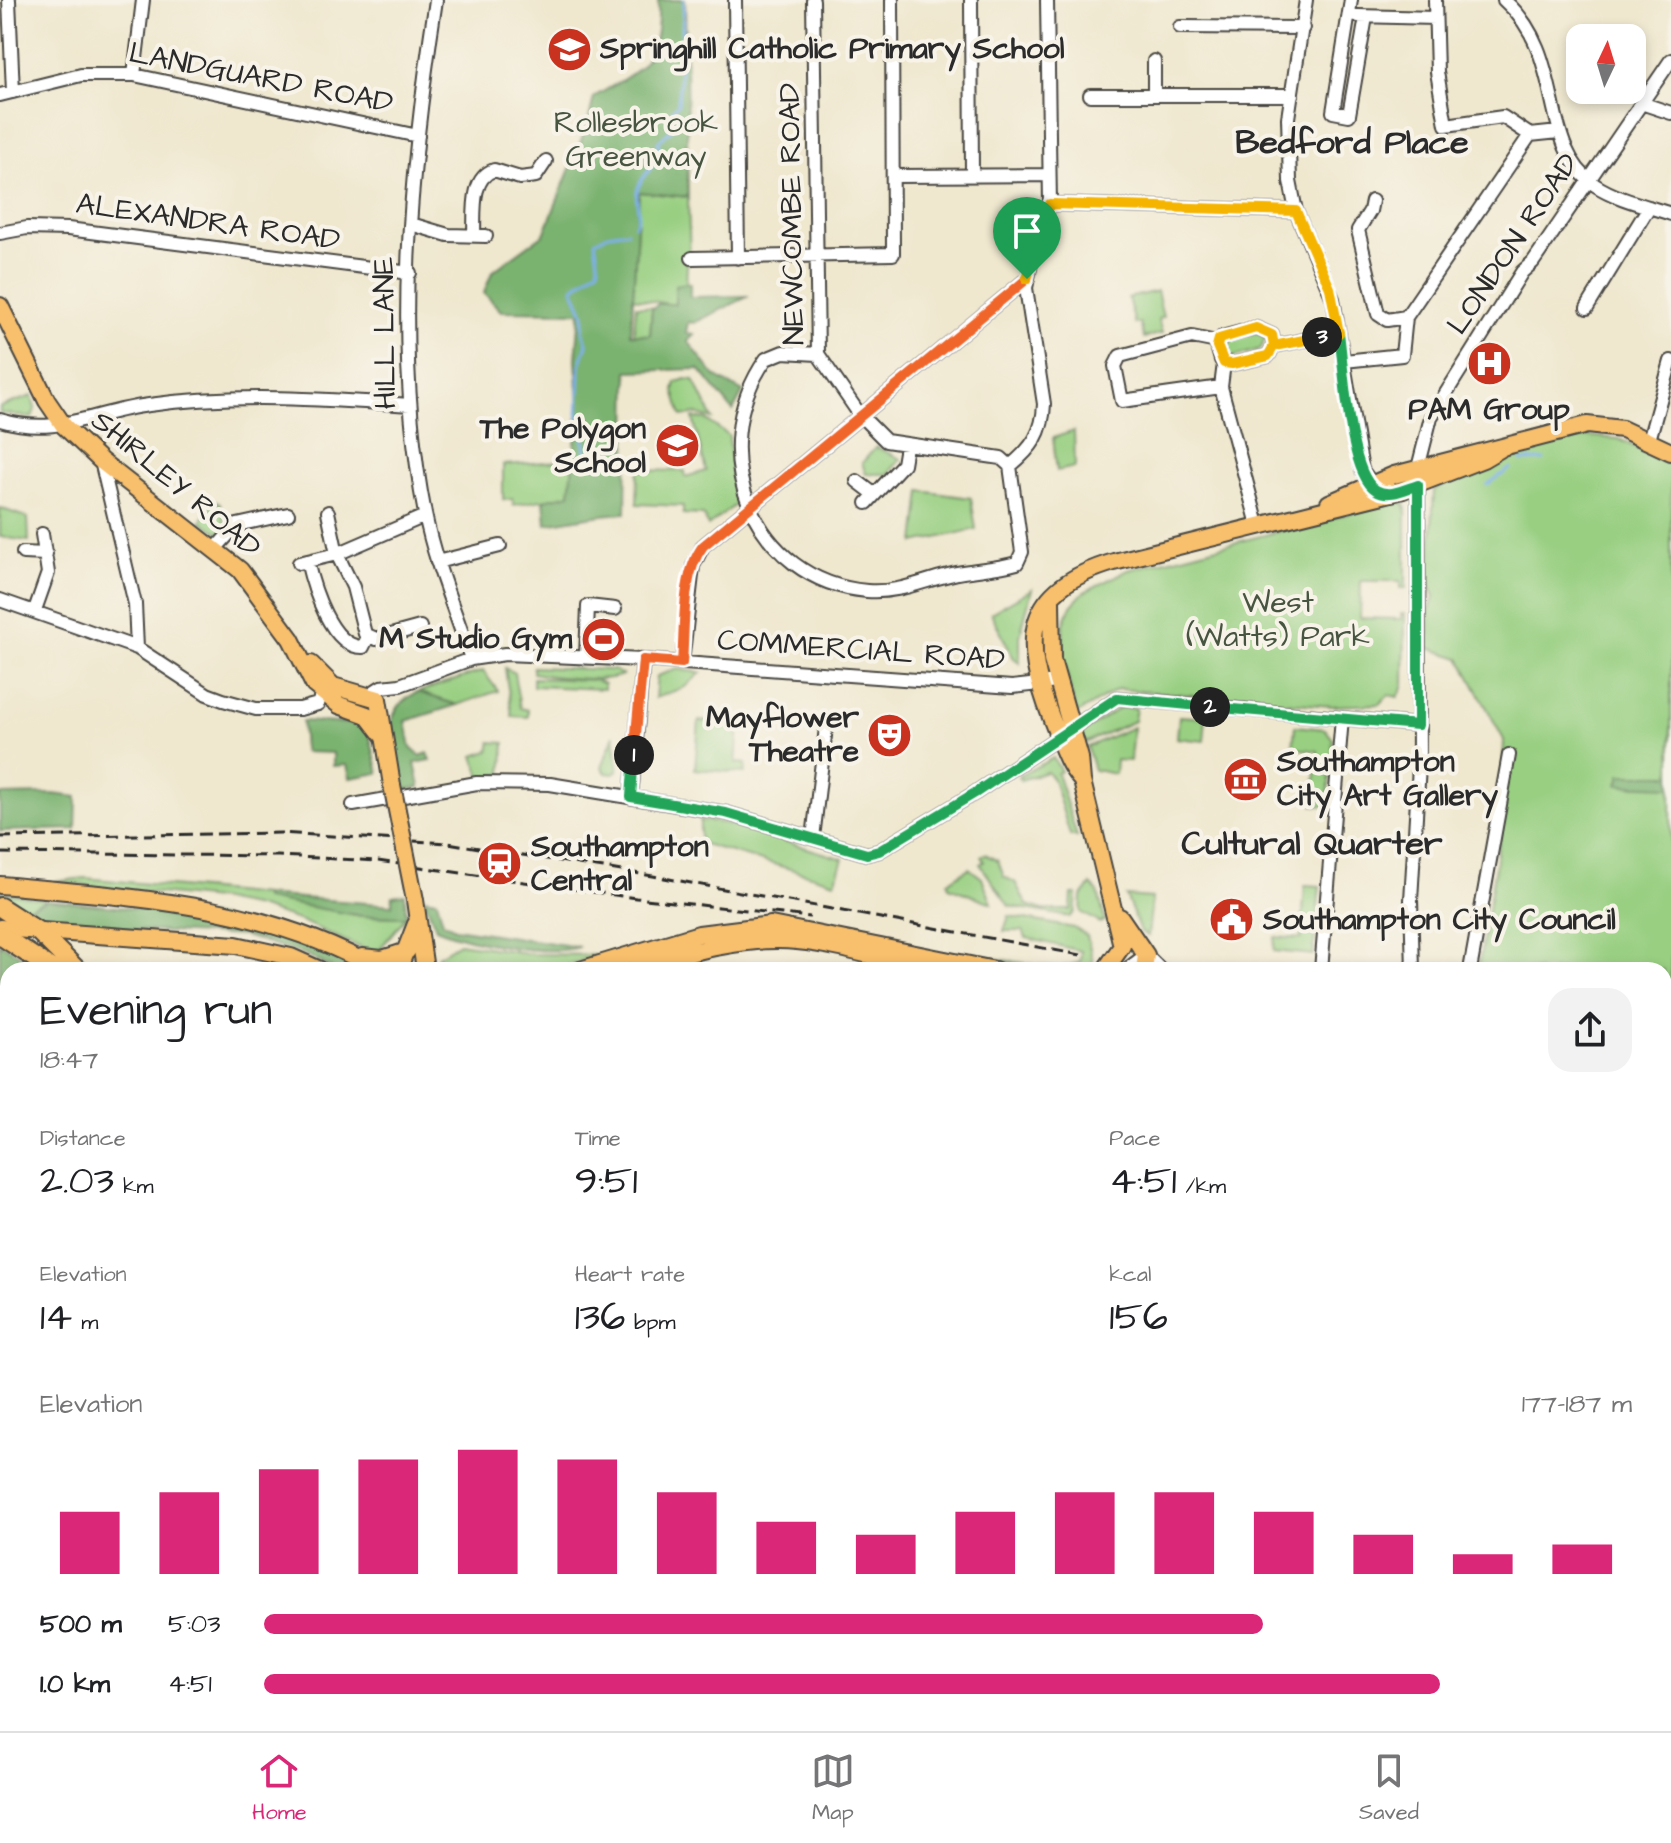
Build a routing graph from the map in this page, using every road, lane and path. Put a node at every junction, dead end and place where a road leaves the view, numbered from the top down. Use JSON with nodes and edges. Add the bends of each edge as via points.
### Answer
{"nodes":[{"id":1,"x":9,"y":0,"type":"edge"},
{"id":2,"x":143,"y":0,"type":"edge"},
{"id":3,"x":436,"y":0,"type":"edge"},
{"id":4,"x":735,"y":0,"type":"edge"},
{"id":5,"x":813,"y":0,"type":"edge"},
{"id":6,"x":892,"y":0,"type":"edge"},
{"id":7,"x":971,"y":0,"type":"edge"},
{"id":8,"x":1047,"y":0,"type":"edge"},
{"id":9,"x":1306,"y":0,"type":"edge"},
{"id":10,"x":1351,"y":0,"type":"edge"},
{"id":11,"x":1435,"y":0,"type":"edge"},
{"id":12,"x":1504,"y":0,"type":"edge"},
{"id":13,"x":1348,"y":15,"type":"junction"},
{"id":14,"x":1366,"y":17,"type":"junction"},
{"id":15,"x":1435,"y":18,"type":"junction"},
{"id":16,"x":1180,"y":27,"type":"dead end"},
{"id":17,"x":1303,"y":28,"type":"junction"},
{"id":18,"x":1671,"y":60,"type":"edge"},
{"id":19,"x":1154,"y":61,"type":"dead end"},
{"id":20,"x":134,"y":75,"type":"junction"},
{"id":21,"x":7,"y":94,"type":"edge"},
{"id":22,"x":1090,"y":95,"type":"dead end"},
{"id":23,"x":1154,"y":95,"type":"junction"},
{"id":24,"x":1292,"y":95,"type":"junction"},
{"id":25,"x":1646,"y":96,"type":"edge"},
{"id":26,"x":1640,"y":104,"type":"edge"},
{"id":27,"x":1644,"y":104,"type":"edge"},
{"id":28,"x":1671,"y":113,"type":"edge"},
{"id":29,"x":1559,"y":132,"type":"junction"},
{"id":30,"x":1530,"y":135,"type":"junction"},
{"id":31,"x":418,"y":136,"type":"junction"},
{"id":32,"x":546,"y":161,"type":"dead end"},
{"id":33,"x":972,"y":175,"type":"junction"},
{"id":34,"x":1049,"y":175,"type":"junction"},
{"id":35,"x":894,"y":176,"type":"junction"},
{"id":36,"x":1589,"y":180,"type":"junction"},
{"id":37,"x":1372,"y":201,"type":"dead end"},
{"id":38,"x":1050,"y":204,"type":"junction"},
{"id":39,"x":1649,"y":207,"type":"junction"},
{"id":40,"x":1296,"y":211,"type":"junction"},
{"id":41,"x":1671,"y":214,"type":"edge"},
{"id":42,"x":411,"y":224,"type":"junction"},
{"id":43,"x":0,"y":233,"type":"edge"},
{"id":44,"x":817,"y":257,"type":"junction"},
{"id":45,"x":692,"y":258,"type":"dead end"},
{"id":46,"x":738,"y":258,"type":"junction"},
{"id":47,"x":410,"y":273,"type":"junction"},
{"id":48,"x":1027,"y":279,"type":"junction"},
{"id":49,"x":0,"y":306,"type":"edge"},
{"id":50,"x":1587,"y":308,"type":"dead end"},
{"id":51,"x":1406,"y":317,"type":"junction"},
{"id":52,"x":1339,"y":333,"type":"junction"},
{"id":53,"x":1217,"y":342,"type":"junction"},
{"id":54,"x":1274,"y":346,"type":"junction"},
{"id":55,"x":818,"y":354,"type":"junction"},
{"id":56,"x":1344,"y":361,"type":"junction"},
{"id":57,"x":1671,"y":361,"type":"edge"},
{"id":58,"x":1224,"y":363,"type":"junction"},
{"id":59,"x":1221,"y":387,"type":"junction"},
{"id":60,"x":410,"y":405,"type":"junction"},
{"id":61,"x":860,"y":415,"type":"junction"},
{"id":62,"x":0,"y":420,"type":"edge"},
{"id":63,"x":64,"y":426,"type":"junction"},
{"id":64,"x":1649,"y":440,"type":"junction"},
{"id":65,"x":906,"y":446,"type":"junction"},
{"id":66,"x":1671,"y":452,"type":"edge"},
{"id":67,"x":101,"y":461,"type":"junction"},
{"id":68,"x":1010,"y":466,"type":"junction"},
{"id":69,"x":1418,"y":476,"type":"junction"},
{"id":70,"x":857,"y":481,"type":"dead end"},
{"id":71,"x":1370,"y":484,"type":"junction"},
{"id":72,"x":1388,"y":494,"type":"junction"},
{"id":73,"x":748,"y":509,"type":"junction"},
{"id":74,"x":1322,"y":509,"type":"junction"},
{"id":75,"x":328,"y":512,"type":"dead end"},
{"id":76,"x":288,"y":514,"type":"dead end"},
{"id":77,"x":425,"y":516,"type":"junction"},
{"id":78,"x":1258,"y":525,"type":"junction"},
{"id":79,"x":42,"y":534,"type":"dead end"},
{"id":80,"x":500,"y":546,"type":"dead end"},
{"id":81,"x":216,"y":548,"type":"junction"},
{"id":82,"x":23,"y":553,"type":"dead end"},
{"id":83,"x":46,"y":554,"type":"junction"},
{"id":84,"x":337,"y":554,"type":"junction"},
{"id":85,"x":437,"y":562,"type":"junction"},
{"id":86,"x":0,"y":600,"type":"edge"},
{"id":87,"x":1051,"y":600,"type":"junction"},
{"id":88,"x":615,"y":609,"type":"dead end"},
{"id":89,"x":35,"y":610,"type":"junction"},
{"id":90,"x":420,"y":627,"type":"dead end"},
{"id":91,"x":366,"y":633,"type":"junction"},
{"id":92,"x":137,"y":648,"type":"junction"},
{"id":93,"x":586,"y":657,"type":"junction"},
{"id":94,"x":303,"y":659,"type":"junction"},
{"id":95,"x":471,"y":659,"type":"junction"},
{"id":96,"x":643,"y":660,"type":"junction"},
{"id":97,"x":682,"y":663,"type":"junction"},
{"id":98,"x":1057,"y":682,"type":"junction"},
{"id":99,"x":1039,"y":684,"type":"junction"},
{"id":100,"x":322,"y":693,"type":"junction"},
{"id":101,"x":371,"y":705,"type":"junction"},
{"id":102,"x":1342,"y":718,"type":"junction"},
{"id":103,"x":827,"y":719,"type":"dead end"},
{"id":104,"x":1418,"y":725,"type":"junction"},
{"id":105,"x":1066,"y":734,"type":"junction"},
{"id":106,"x":1509,"y":755,"type":"dead end"},
{"id":107,"x":631,"y":797,"type":"junction"},
{"id":108,"x":353,"y":805,"type":"dead end"},
{"id":109,"x":813,"y":838,"type":"junction"},
{"id":110,"x":0,"y":885,"type":"edge"},
{"id":111,"x":0,"y":907,"type":"edge"},
{"id":112,"x":1114,"y":909,"type":"junction"},
{"id":113,"x":0,"y":928,"type":"edge"},
{"id":114,"x":39,"y":932,"type":"junction"},
{"id":115,"x":0,"y":935,"type":"edge"},
{"id":116,"x":1122,"y":946,"type":"junction"},
{"id":117,"x":414,"y":948,"type":"junction"},
{"id":118,"x":353,"y":956,"type":"junction"},
{"id":119,"x":41,"y":962,"type":"edge"},
{"id":120,"x":69,"y":962,"type":"edge"},
{"id":121,"x":301,"y":962,"type":"edge"},
{"id":122,"x":364,"y":962,"type":"edge"},
{"id":123,"x":404,"y":962,"type":"edge"},
{"id":124,"x":418,"y":962,"type":"edge"},
{"id":125,"x":605,"y":962,"type":"edge"},
{"id":126,"x":663,"y":962,"type":"edge"},
{"id":127,"x":891,"y":962,"type":"edge"},
{"id":128,"x":918,"y":962,"type":"edge"},
{"id":129,"x":1111,"y":962,"type":"edge"},
{"id":130,"x":1134,"y":962,"type":"edge"},
{"id":131,"x":1135,"y":962,"type":"edge"},
{"id":132,"x":1322,"y":962,"type":"edge"},
{"id":133,"x":1413,"y":962,"type":"edge"},
{"id":134,"x":1471,"y":962,"type":"edge"}],
"edges":[{"from":1,"to":21,"type":"street"},
{"from":2,"to":20,"type":"street"},
{"from":3,"to":31,"type":"street","name":"HILL LANE"},
{"from":4,"to":46,"type":"street"},
{"from":5,"to":44,"type":"street","name":"NEWCOMBE ROAD"},
{"from":6,"to":35,"type":"street"},
{"from":7,"to":33,"type":"street"},
{"from":8,"to":34,"type":"street"},
{"from":9,"to":17,"type":"street"},
{"from":10,"to":13,"type":"street"},
{"from":11,"to":15,"type":"street"},
{"from":12,"to":29,"type":"street","via":[[1536,40],[1547,67]]},
{"from":13,"to":14,"type":"street"},
{"from":13,"to":14,"type":"street","via":[[1333,112],[1349,115]]},
{"from":14,"to":15,"type":"street"},
{"from":15,"to":30,"type":"street","via":[[1446,125],[1503,117]]},
{"from":16,"to":17,"type":"street"},
{"from":17,"to":24,"type":"street"},
{"from":18,"to":25,"type":"street","name":"LONDON ROAD"},
{"from":19,"to":23,"type":"street"},
{"from":20,"to":21,"type":"street","name":"LANDGUARD ROAD","via":[[81,75]]},
{"from":20,"to":31,"type":"street","name":"LANDGUARD ROAD"},
{"from":22,"to":23,"type":"street"},
{"from":23,"to":24,"type":"street"},
{"from":24,"to":40,"type":"street","via":[[1288,154]]},
{"from":26,"to":36,"type":"street","name":"LONDON ROAD"},
{"from":27,"to":28,"type":"street"},
{"from":29,"to":30,"type":"street"},
{"from":29,"to":36,"type":"street","via":[[1567,154]]},
{"from":30,"to":51,"type":"street"},
{"from":31,"to":42,"type":"street","name":"HILL LANE"},
{"from":32,"to":42,"type":"street","via":[[536,176],[520,178],[494,170],[482,175],[477,185],[480,235],[448,235]]},
{"from":33,"to":34,"type":"street"},
{"from":33,"to":35,"type":"street"},
{"from":34,"to":38,"type":"street"},
{"from":35,"to":44,"type":"street","via":[[893,254]]},
{"from":36,"to":39,"type":"street"},
{"from":36,"to":69,"type":"street","name":"LONDON ROAD","via":[[1440,400],[1428,423]]},
{"from":37,"to":51,"type":"street","via":[[1358,230],[1378,314],[1387,320]]},
{"from":38,"to":40,"type":"street"},
{"from":38,"to":48,"type":"street"},
{"from":39,"to":41,"type":"street"},
{"from":39,"to":50,"type":"street"},
{"from":40,"to":52,"type":"street","via":[[1330,288]]},
{"from":42,"to":47,"type":"street","name":"HILL LANE"},
{"from":43,"to":47,"type":"street","name":"ALEXANDRA ROAD","via":[[48,227]]},
{"from":44,"to":46,"type":"street"},
{"from":44,"to":55,"type":"street","name":"NEWCOMBE ROAD"},
{"from":45,"to":46,"type":"street"},
{"from":47,"to":60,"type":"street","name":"HILL LANE"},
{"from":48,"to":61,"type":"street"},
{"from":48,"to":68,"type":"street","via":[[1044,419],[1032,447]]},
{"from":49,"to":63,"type":"main road","name":"SHIRLEY ROAD"},
{"from":51,"to":56,"type":"street","via":[[1402,355]]},
{"from":52,"to":54,"type":"street"},
{"from":52,"to":56,"type":"street"},
{"from":53,"to":54,"type":"street","via":[[1256,328],[1272,335]]},
{"from":53,"to":58,"type":"street"},
{"from":53,"to":59,"type":"street","via":[[1192,337],[1120,356],[1115,366],[1122,401]]},
{"from":54,"to":58,"type":"street","via":[[1268,356]]},
{"from":55,"to":61,"type":"street","name":"NEWCOMBE ROAD"},
{"from":55,"to":73,"type":"street","via":[[776,353],[757,375],[735,440]]},
{"from":56,"to":71,"type":"street","via":[[1350,418]]},
{"from":57,"to":64,"type":"street"},
{"from":58,"to":59,"type":"street"},
{"from":59,"to":78,"type":"street"},
{"from":60,"to":63,"type":"street","via":[[304,397],[207,401],[149,405]]},
{"from":60,"to":77,"type":"street","name":"HILL LANE"},
{"from":61,"to":65,"type":"street","name":"NEWCOMBE ROAD","via":[[878,436]]},
{"from":61,"to":73,"type":"street"},
{"from":62,"to":63,"type":"street","via":[[25,427]]},
{"from":63,"to":67,"type":"main road","name":"SHIRLEY ROAD"},
{"from":64,"to":66,"type":"main road"},
{"from":64,"to":69,"type":"main road","via":[[1616,427],[1587,425]]},
{"from":65,"to":68,"type":"street","name":"NEWCOMBE ROAD","via":[[1001,458]]},
{"from":65,"to":70,"type":"street","via":[[903,464],[870,498]]},
{"from":67,"to":81,"type":"main road","name":"SHIRLEY ROAD"},
{"from":67,"to":92,"type":"street","via":[[135,604]]},
{"from":68,"to":73,"type":"street","via":[[1021,558],[1003,567],[906,588],[842,587],[785,555]]},
{"from":69,"to":71,"type":"main road"},
{"from":69,"to":72,"type":"main road"},
{"from":69,"to":104,"type":"street","name":"LONDON ROAD"},
{"from":71,"to":72,"type":"street"},
{"from":71,"to":74,"type":"main road"},
{"from":72,"to":74,"type":"main road"},
{"from":73,"to":97,"type":"street","via":[[708,541],[694,560]]},
{"from":74,"to":78,"type":"main road"},
{"from":75,"to":84,"type":"street"},
{"from":76,"to":81,"type":"street","via":[[273,510],[237,525]]},
{"from":77,"to":84,"type":"street"},
{"from":77,"to":85,"type":"street","name":"HILL LANE"},
{"from":78,"to":87,"type":"main road","via":[[1090,569],[1062,586]]},
{"from":79,"to":83,"type":"street"},
{"from":80,"to":85,"type":"street"},
{"from":81,"to":94,"type":"main road","name":"SHIRLEY ROAD","via":[[257,590]]},
{"from":82,"to":83,"type":"street"},
{"from":83,"to":89,"type":"street","via":[[48,573]]},
{"from":84,"to":91,"type":"street"},
{"from":84,"to":91,"type":"street","via":[[303,562],[338,635]]},
{"from":85,"to":95,"type":"street","name":"HILL LANE"},
{"from":86,"to":89,"type":"street"},
{"from":87,"to":98,"type":"main road"},
{"from":87,"to":99,"type":"main road","via":[[1034,626],[1033,663]]},
{"from":88,"to":93,"type":"street","via":[[588,606]]},
{"from":89,"to":92,"type":"street"},
{"from":90,"to":91,"type":"street"},
{"from":92,"to":100,"type":"street","via":[[207,694],[256,709],[313,707]]},
{"from":93,"to":95,"type":"street","name":"COMMERCIAL ROAD","via":[[505,654]]},
{"from":93,"to":96,"type":"street","name":"COMMERCIAL ROAD"},
{"from":94,"to":100,"type":"main road","name":"SHIRLEY ROAD"},
{"from":94,"to":101,"type":"main road","name":"SHIRLEY ROAD","via":[[333,686]]},
{"from":95,"to":101,"type":"street","name":"COMMERCIAL ROAD","via":[[400,685]]},
{"from":96,"to":97,"type":"street","name":"COMMERCIAL ROAD"},
{"from":96,"to":107,"type":"street"},
{"from":97,"to":99,"type":"street","name":"COMMERCIAL ROAD","via":[[921,682]]},
{"from":98,"to":99,"type":"street","name":"COMMERCIAL ROAD"},
{"from":98,"to":105,"type":"main road"},
{"from":99,"to":105,"type":"main road"},
{"from":100,"to":101,"type":"main road","via":[[339,705]]},
{"from":101,"to":117,"type":"main road","bridge":true,"via":[[384,737],[415,900]]},
{"from":102,"to":104,"type":"street"},
{"from":102,"to":105,"type":"street","via":[[1124,697]]},
{"from":102,"to":132,"type":"street"},
{"from":103,"to":109,"type":"street"},
{"from":104,"to":133,"type":"street","name":"LONDON ROAD"},
{"from":105,"to":109,"type":"street","via":[[875,853]]},
{"from":105,"to":112,"type":"main road","via":[[1071,768],[1082,781]]},
{"from":106,"to":134,"type":"street"},
{"from":107,"to":108,"type":"street","via":[[501,782],[442,787]]},
{"from":107,"to":109,"type":"street","via":[[726,813]]},
{"from":110,"to":118,"type":"main road","via":[[237,914],[294,929]]},
{"from":111,"to":114,"type":"highway"},
{"from":112,"to":116,"type":"main road"},
{"from":112,"to":131,"type":"main road"},
{"from":113,"to":114,"type":"main road"},
{"from":114,"to":120,"type":"highway"},
{"from":114,"to":121,"type":"main road","via":[[236,945]]},
{"from":115,"to":119,"type":"highway"},
{"from":116,"to":129,"type":"main road"},
{"from":116,"to":130,"type":"street"},
{"from":117,"to":118,"type":"main road","via":[[382,959]]},
{"from":117,"to":123,"type":"main road"},
{"from":117,"to":124,"type":"main road"},
{"from":118,"to":122,"type":"main road"},
{"from":125,"to":128,"type":"main road","via":[[674,940],[752,926],[790,927]]},
{"from":126,"to":127,"type":"main road","via":[[776,941],[822,945]]}]}
